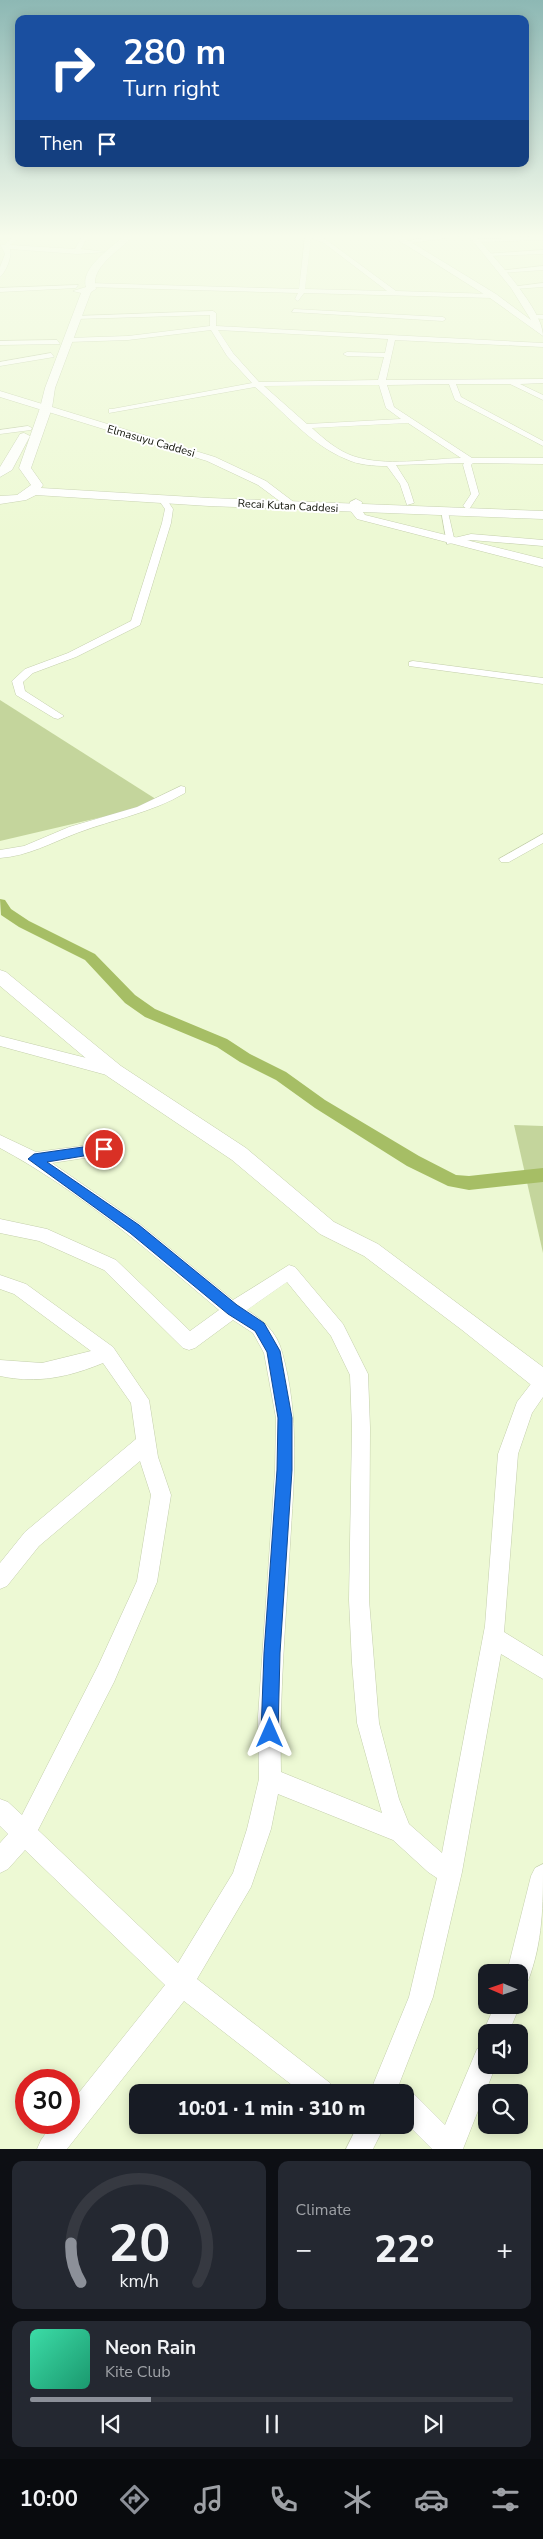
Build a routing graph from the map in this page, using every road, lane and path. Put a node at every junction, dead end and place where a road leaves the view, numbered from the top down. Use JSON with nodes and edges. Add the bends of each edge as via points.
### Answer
{"nodes":[{"id":1,"x":58,"y":336,"type":"edge"},
{"id":2,"x":70,"y":336,"type":"edge"},
{"id":3,"x":143,"y":336,"type":"edge"},
{"id":4,"x":218,"y":336,"type":"edge"},
{"id":5,"x":509,"y":336,"type":"edge"},
{"id":6,"x":392,"y":337,"type":"edge"},
{"id":7,"x":68,"y":340,"type":"junction"},
{"id":8,"x":56,"y":342,"type":"junction"},
{"id":9,"x":0,"y":344,"type":"edge"},
{"id":10,"x":543,"y":345,"type":"edge"},
{"id":11,"x":346,"y":354,"type":"dead end"},
{"id":12,"x":51,"y":355,"type":"junction"},
{"id":13,"x":388,"y":355,"type":"junction"},
{"id":14,"x":0,"y":364,"type":"edge"},
{"id":15,"x":451,"y":380,"type":"junction"},
{"id":16,"x":382,"y":381,"type":"junction"},
{"id":17,"x":508,"y":381,"type":"junction"},
{"id":18,"x":543,"y":381,"type":"edge"},
{"id":19,"x":257,"y":384,"type":"junction"},
{"id":20,"x":0,"y":394,"type":"edge"},
{"id":21,"x":543,"y":398,"type":"edge"},
{"id":22,"x":41,"y":406,"type":"junction"},
{"id":23,"x":112,"y":411,"type":"dead end"},
{"id":24,"x":409,"y":421,"type":"junction"},
{"id":25,"x":0,"y":424,"type":"edge"},
{"id":26,"x":305,"y":426,"type":"junction"},
{"id":27,"x":23,"y":429,"type":"junction"},
{"id":28,"x":0,"y":432,"type":"edge"},
{"id":29,"x":543,"y":444,"type":"edge"},
{"id":30,"x":470,"y":460,"type":"junction"},
{"id":31,"x":543,"y":461,"type":"edge"},
{"id":32,"x":390,"y":463,"type":"junction"},
{"id":33,"x":0,"y":474,"type":"edge"},
{"id":34,"x":31,"y":488,"type":"junction"},
{"id":35,"x":162,"y":499,"type":"junction"},
{"id":36,"x":0,"y":500,"type":"edge"},
{"id":37,"x":288,"y":502,"type":"junction"},
{"id":38,"x":410,"y":502,"type":"junction"},
{"id":39,"x":356,"y":505,"type":"junction"},
{"id":40,"x":467,"y":506,"type":"junction"},
{"id":41,"x":543,"y":510,"type":"edge"},
{"id":42,"x":0,"y":511,"type":"edge"},
{"id":43,"x":444,"y":512,"type":"junction"},
{"id":44,"x":543,"y":515,"type":"edge"},
{"id":45,"x":450,"y":542,"type":"junction"},
{"id":46,"x":543,"y":543,"type":"edge"},
{"id":47,"x":543,"y":563,"type":"edge"},
{"id":48,"x":413,"y":664,"type":"dead end"},
{"id":49,"x":543,"y":681,"type":"edge"},
{"id":50,"x":58,"y":716,"type":"dead end"},
{"id":51,"x":181,"y":790,"type":"dead end"},
{"id":52,"x":543,"y":838,"type":"edge"},
{"id":53,"x":0,"y":854,"type":"edge"},
{"id":54,"x":505,"y":859,"type":"dead end"},
{"id":55,"x":0,"y":976,"type":"edge"},
{"id":56,"x":0,"y":1041,"type":"edge"},
{"id":57,"x":114,"y":1071,"type":"junction"},
{"id":58,"x":0,"y":1140,"type":"edge"},
{"id":59,"x":104,"y":1149,"type":"dead end"},
{"id":60,"x":34,"y":1159,"type":"junction"},
{"id":61,"x":0,"y":1226,"type":"edge"},
{"id":62,"x":0,"y":1282,"type":"edge"},
{"id":63,"x":232,"y":1310,"type":"junction"},
{"id":64,"x":107,"y":1353,"type":"junction"},
{"id":65,"x":0,"y":1368,"type":"edge"},
{"id":66,"x":543,"y":1382,"type":"edge"},
{"id":67,"x":146,"y":1443,"type":"junction"},
{"id":68,"x":0,"y":1579,"type":"edge"},
{"id":69,"x":493,"y":1637,"type":"junction"},
{"id":70,"x":543,"y":1668,"type":"edge"},
{"id":71,"x":270,"y":1779,"type":"junction"},
{"id":72,"x":0,"y":1810,"type":"edge"},
{"id":73,"x":401,"y":1832,"type":"junction"},
{"id":74,"x":24,"y":1834,"type":"junction"},
{"id":75,"x":0,"y":1861,"type":"edge"},
{"id":76,"x":450,"y":1872,"type":"junction"},
{"id":77,"x":543,"y":1876,"type":"edge"},
{"id":78,"x":521,"y":1964,"type":"edge"},
{"id":79,"x":180,"y":1982,"type":"junction"},
{"id":80,"x":480,"y":2074,"type":"edge"},
{"id":81,"x":311,"y":2084,"type":"edge"},
{"id":82,"x":390,"y":2084,"type":"edge"},
{"id":83,"x":414,"y":2112,"type":"edge"},
{"id":84,"x":50,"y":2149,"type":"edge"},
{"id":85,"x":450,"y":2149,"type":"edge"}],
"edges":[{"from":1,"to":8,"type":"main road"},
{"from":2,"to":7,"type":"main road"},
{"from":3,"to":7,"type":"street"},
{"from":4,"to":19,"type":"street"},
{"from":5,"to":10,"type":"street"},
{"from":6,"to":13,"type":"street"},
{"from":7,"to":22,"type":"main road"},
{"from":8,"to":9,"type":"street"},
{"from":8,"to":12,"type":"main road"},
{"from":11,"to":13,"type":"street"},
{"from":12,"to":14,"type":"street"},
{"from":12,"to":22,"type":"main road"},
{"from":13,"to":16,"type":"street"},
{"from":15,"to":16,"type":"street"},
{"from":15,"to":17,"type":"street"},
{"from":15,"to":29,"type":"street","via":[[458,398]]},
{"from":16,"to":19,"type":"street"},
{"from":16,"to":24,"type":"street","via":[[390,408]]},
{"from":17,"to":18,"type":"street"},
{"from":17,"to":21,"type":"street"},
{"from":19,"to":23,"type":"street"},
{"from":19,"to":26,"type":"street"},
{"from":20,"to":22,"type":"street","name":"Elmasuyu Caddesi"},
{"from":22,"to":27,"type":"main road"},
{"from":22,"to":34,"type":"main road","via":[[24,468]]},
{"from":22,"to":37,"type":"street","name":"Elmasuyu Caddesi","via":[[211,458],[262,483]]},
{"from":24,"to":26,"type":"street"},
{"from":24,"to":30,"type":"street"},
{"from":25,"to":27,"type":"street"},
{"from":26,"to":32,"type":"street","via":[[337,453],[363,461]]},
{"from":27,"to":28,"type":"street"},
{"from":27,"to":33,"type":"main road","via":[[8,467]]},
{"from":30,"to":31,"type":"street"},
{"from":30,"to":32,"type":"street"},
{"from":30,"to":40,"type":"street","via":[[467,465],[475,494]]},
{"from":32,"to":38,"type":"street","via":[[404,484]]},
{"from":33,"to":34,"type":"main road","via":[[14,474]]},
{"from":34,"to":35,"type":"main road","name":"Recai Kutan Caddesi"},
{"from":34,"to":36,"type":"main road"},
{"from":34,"to":37,"type":"main road","name":"Recai Kutan Caddesi"},
{"from":34,"to":42,"type":"main road"},
{"from":35,"to":37,"type":"main road","name":"Recai Kutan Caddesi"},
{"from":35,"to":50,"type":"street","via":[[169,509],[166,531],[150,570],[136,623],[72,655],[28,671],[17,681],[20,692]]},
{"from":37,"to":39,"type":"main road","name":"Recai Kutan Caddesi"},
{"from":38,"to":39,"type":"main road","name":"Recai Kutan Caddesi"},
{"from":38,"to":40,"type":"main road","name":"Recai Kutan Caddesi"},
{"from":39,"to":43,"type":"main road","name":"Recai Kutan Caddesi"},
{"from":39,"to":45,"type":"street","via":[[361,517]]},
{"from":40,"to":41,"type":"main road","name":"Recai Kutan Caddesi"},
{"from":43,"to":44,"type":"main road","name":"Recai Kutan Caddesi"},
{"from":43,"to":45,"type":"street"},
{"from":45,"to":46,"type":"street","via":[[472,537]]},
{"from":45,"to":47,"type":"street"},
{"from":48,"to":49,"type":"street"},
{"from":51,"to":53,"type":"street","via":[[162,803],[120,818],[75,830],[27,849]]},
{"from":52,"to":54,"type":"street"},
{"from":55,"to":57,"type":"street"},
{"from":56,"to":57,"type":"street"},
{"from":57,"to":66,"type":"street","via":[[239,1154],[327,1228],[371,1250]]},
{"from":58,"to":60,"type":"street"},
{"from":59,"to":60,"type":"street"},
{"from":60,"to":63,"type":"street","via":[[134,1229]]},
{"from":61,"to":63,"type":"street","via":[[41,1234],[110,1265],[189,1342]]},
{"from":62,"to":64,"type":"street","via":[[20,1288]]},
{"from":63,"to":71,"type":"street","via":[[259,1327],[273,1351],[285,1418],[285,1470],[269,1717]]},
{"from":63,"to":73,"type":"street","via":[[289,1272],[337,1330],[359,1374],[359,1600],[368,1723],[388,1799]]},
{"from":64,"to":65,"type":"street","via":[[54,1372],[16,1372]]},
{"from":64,"to":67,"type":"street","via":[[140,1400]]},
{"from":66,"to":69,"type":"street","via":[[524,1408],[508,1454]]},
{"from":67,"to":68,"type":"street","via":[[32,1539]]},
{"from":67,"to":74,"type":"street","via":[[161,1495],[147,1582],[106,1674]]},
{"from":69,"to":70,"type":"street"},
{"from":69,"to":76,"type":"street"},
{"from":71,"to":73,"type":"street"},
{"from":71,"to":79,"type":"street","via":[[243,1879]]},
{"from":72,"to":74,"type":"street"},
{"from":73,"to":76,"type":"street","via":[[436,1864]]},
{"from":74,"to":75,"type":"street"},
{"from":74,"to":79,"type":"street"},
{"from":76,"to":82,"type":"street","via":[[421,1997]]},
{"from":77,"to":78,"type":"street"},
{"from":79,"to":81,"type":"street"},
{"from":79,"to":84,"type":"street","via":[[174,1994]]},
{"from":80,"to":85,"type":"street"},
{"from":83,"to":85,"type":"street"}]}
